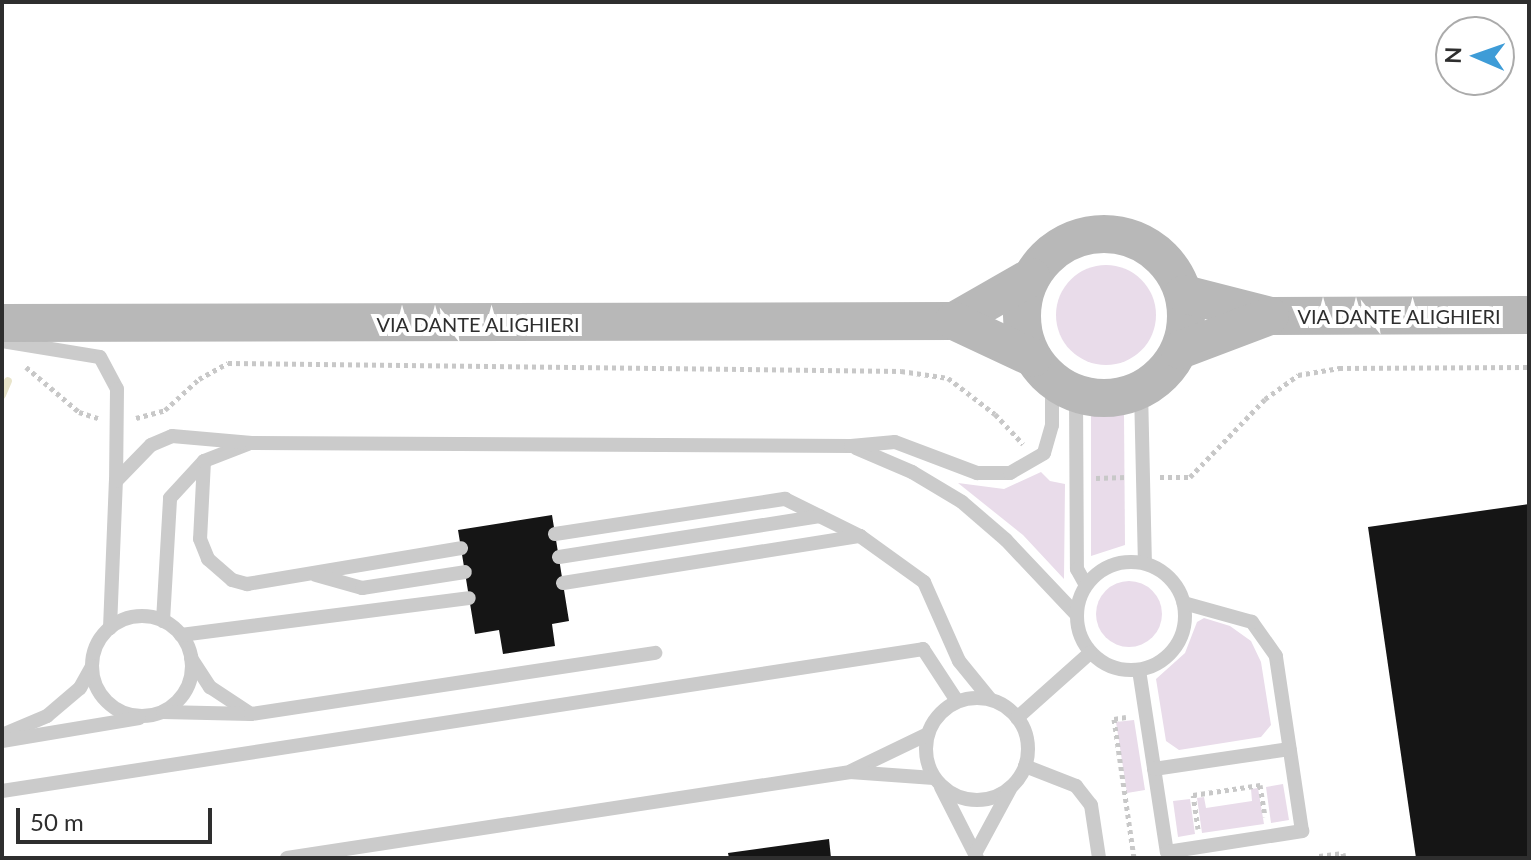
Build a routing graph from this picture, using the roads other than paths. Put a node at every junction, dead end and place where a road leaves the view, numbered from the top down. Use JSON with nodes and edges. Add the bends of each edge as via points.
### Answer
{"nodes":[{"id":1,"x":1031,"y":277,"type":"junction"},
{"id":2,"x":1184,"y":294,"type":"junction"},
{"id":3,"x":1529,"y":315,"type":"edge"},
{"id":4,"x":1270,"y":316,"type":"junction"},
{"id":5,"x":954,"y":321,"type":"junction"},
{"id":6,"x":2,"y":323,"type":"edge"},
{"id":7,"x":2,"y":341,"type":"edge"},
{"id":8,"x":1180,"y":350,"type":"junction"},
{"id":9,"x":1054,"y":377,"type":"junction"},
{"id":10,"x":1141,"y":390,"type":"junction"},
{"id":11,"x":252,"y":443,"type":"junction"},
{"id":12,"x":851,"y":446,"type":"junction"},
{"id":13,"x":204,"y":461,"type":"junction"},
{"id":14,"x":116,"y":481,"type":"junction"},
{"id":15,"x":821,"y":516,"type":"junction"},
{"id":16,"x":555,"y":534,"type":"dead end"},
{"id":17,"x":860,"y":536,"type":"junction"},
{"id":18,"x":461,"y":548,"type":"dead end"},
{"id":19,"x":559,"y":557,"type":"dead end"},
{"id":20,"x":1145,"y":563,"type":"junction"},
{"id":21,"x":465,"y":572,"type":"dead end"},
{"id":22,"x":312,"y":573,"type":"junction"},
{"id":23,"x":563,"y":583,"type":"dead end"},
{"id":24,"x":1086,"y":585,"type":"junction"},
{"id":25,"x":469,"y":598,"type":"dead end"},
{"id":26,"x":1184,"y":603,"type":"junction"},
{"id":27,"x":1077,"y":615,"type":"junction"},
{"id":28,"x":163,"y":621,"type":"junction"},
{"id":29,"x":110,"y":628,"type":"junction"},
{"id":30,"x":947,"y":633,"type":"junction"},
{"id":31,"x":181,"y":635,"type":"junction"},
{"id":32,"x":923,"y":649,"type":"junction"},
{"id":33,"x":655,"y":653,"type":"dead end"},
{"id":34,"x":1090,"y":653,"type":"junction"},
{"id":35,"x":191,"y":657,"type":"junction"},
{"id":36,"x":92,"y":666,"type":"junction"},
{"id":37,"x":1139,"y":670,"type":"junction"},
{"id":38,"x":990,"y":699,"type":"junction"},
{"id":39,"x":957,"y":701,"type":"junction"},
{"id":40,"x":163,"y":712,"type":"junction"},
{"id":41,"x":251,"y":714,"type":"junction"},
{"id":42,"x":147,"y":716,"type":"junction"},
{"id":43,"x":1017,"y":718,"type":"junction"},
{"id":44,"x":928,"y":734,"type":"junction"},
{"id":45,"x":2,"y":738,"type":"edge"},
{"id":46,"x":1290,"y":749,"type":"junction"},
{"id":47,"x":1025,"y":766,"type":"junction"},
{"id":48,"x":1154,"y":769,"type":"junction"},
{"id":49,"x":850,"y":772,"type":"junction"},
{"id":50,"x":937,"y":781,"type":"junction"},
{"id":51,"x":1011,"y":787,"type":"junction"},
{"id":52,"x":2,"y":791,"type":"edge"},
{"id":53,"x":976,"y":855,"type":"edge"},
{"id":54,"x":287,"y":858,"type":"edge"},
{"id":55,"x":1099,"y":858,"type":"edge"}],
"edges":[{"from":1,"to":2,"type":"main road","name":"VIA DANTE ALIGHIERI","via":[[1048,255],[1072,239],[1100,233],[1127,236],[1153,248],[1173,268]]},
{"from":1,"to":5,"type":"main road","name":"VIA DANTE ALIGHIERI"},
{"from":1,"to":9,"type":"main road","via":[[1022,304],[1023,332]]},
{"from":2,"to":4,"type":"main road","name":"VIA DANTE ALIGHIERI"},
{"from":2,"to":8,"type":"main road","name":"VIA DANTE ALIGHIERI","via":[[1187,322]]},
{"from":3,"to":4,"type":"main road","name":"VIA DANTE ALIGHIERI"},
{"from":4,"to":8,"type":"main road","name":"VIA DANTE ALIGHIERI"},
{"from":5,"to":6,"type":"main road","name":"VIA DANTE ALIGHIERI"},
{"from":5,"to":9,"type":"main road","name":"VIA DANTE ALIGHIERI"},
{"from":7,"to":14,"type":"lane","via":[[100,357],[117,389]]},
{"from":8,"to":10,"type":"main road","name":"VIA DANTE ALIGHIERI","via":[[1164,373]]},
{"from":9,"to":10,"type":"main road","name":"VIA DANTE ALIGHIERI","via":[[1109,399]]},
{"from":9,"to":12,"type":"lane","via":[[1052,425],[1044,453],[1010,473],[977,473],[895,442]]},
{"from":9,"to":24,"type":"lane","via":[[1077,569]]},
{"from":10,"to":20,"type":"lane"},
{"from":11,"to":12,"type":"lane"},
{"from":11,"to":13,"type":"lane"},
{"from":11,"to":14,"type":"lane","via":[[172,436],[151,445]]},
{"from":12,"to":27,"type":"lane","via":[[912,472],[962,502]]},
{"from":13,"to":22,"type":"lane","via":[[200,539],[219,572],[247,584]]},
{"from":13,"to":28,"type":"lane","via":[[170,498]]},
{"from":14,"to":29,"type":"lane"},
{"from":15,"to":16,"type":"lane","via":[[785,499]]},
{"from":15,"to":17,"type":"lane"},
{"from":15,"to":19,"type":"lane"},
{"from":17,"to":23,"type":"lane"},
{"from":17,"to":30,"type":"lane","via":[[924,582]]},
{"from":18,"to":22,"type":"lane"},
{"from":20,"to":24,"type":"lane","via":[[1112,565]]},
{"from":20,"to":26,"type":"lane","via":[[1170,577]]},
{"from":21,"to":22,"type":"lane","via":[[362,588]]},
{"from":24,"to":27,"type":"lane"},
{"from":25,"to":31,"type":"lane"},
{"from":26,"to":37,"type":"lane","via":[[1184,628],[1172,652]]},
{"from":26,"to":46,"type":"lane","via":[[1252,622],[1276,656]]},
{"from":27,"to":34,"type":"lane"},
{"from":28,"to":29,"type":"lane","via":[[135,617]]},
{"from":28,"to":31,"type":"lane"},
{"from":29,"to":36,"type":"lane"},
{"from":30,"to":32,"type":"lane"},
{"from":30,"to":38,"type":"lane","via":[[959,661]]},
{"from":31,"to":35,"type":"lane"},
{"from":32,"to":39,"type":"lane"},
{"from":32,"to":52,"type":"lane"},
{"from":33,"to":41,"type":"lane"},
{"from":34,"to":37,"type":"lane","via":[[1112,667]]},
{"from":34,"to":43,"type":"lane"},
{"from":35,"to":40,"type":"lane","via":[[189,683]]},
{"from":35,"to":41,"type":"lane","via":[[210,687]]},
{"from":36,"to":42,"type":"lane","via":[[103,697],[115,708]]},
{"from":36,"to":45,"type":"lane","via":[[80,688],[47,716]]},
{"from":37,"to":48,"type":"lane"},
{"from":38,"to":39,"type":"lane"},
{"from":38,"to":43,"type":"lane"},
{"from":39,"to":44,"type":"lane","via":[[934,720]]},
{"from":40,"to":41,"type":"lane"},
{"from":40,"to":42,"type":"lane"},
{"from":42,"to":45,"type":"lane","via":[[103,728]]},
{"from":43,"to":47,"type":"lane","via":[[1028,750]]},
{"from":44,"to":49,"type":"lane"},
{"from":44,"to":50,"type":"lane","via":[[925,749]]},
{"from":46,"to":48,"type":"lane"},
{"from":46,"to":48,"type":"lane","via":[[1302,831],[1167,852]]},
{"from":47,"to":51,"type":"lane"},
{"from":47,"to":55,"type":"lane","via":[[1076,786],[1091,805]]},
{"from":49,"to":50,"type":"lane"},
{"from":49,"to":54,"type":"lane"},
{"from":50,"to":51,"type":"lane","via":[[967,799],[983,800]]},
{"from":50,"to":53,"type":"lane"},
{"from":51,"to":53,"type":"lane"}]}
